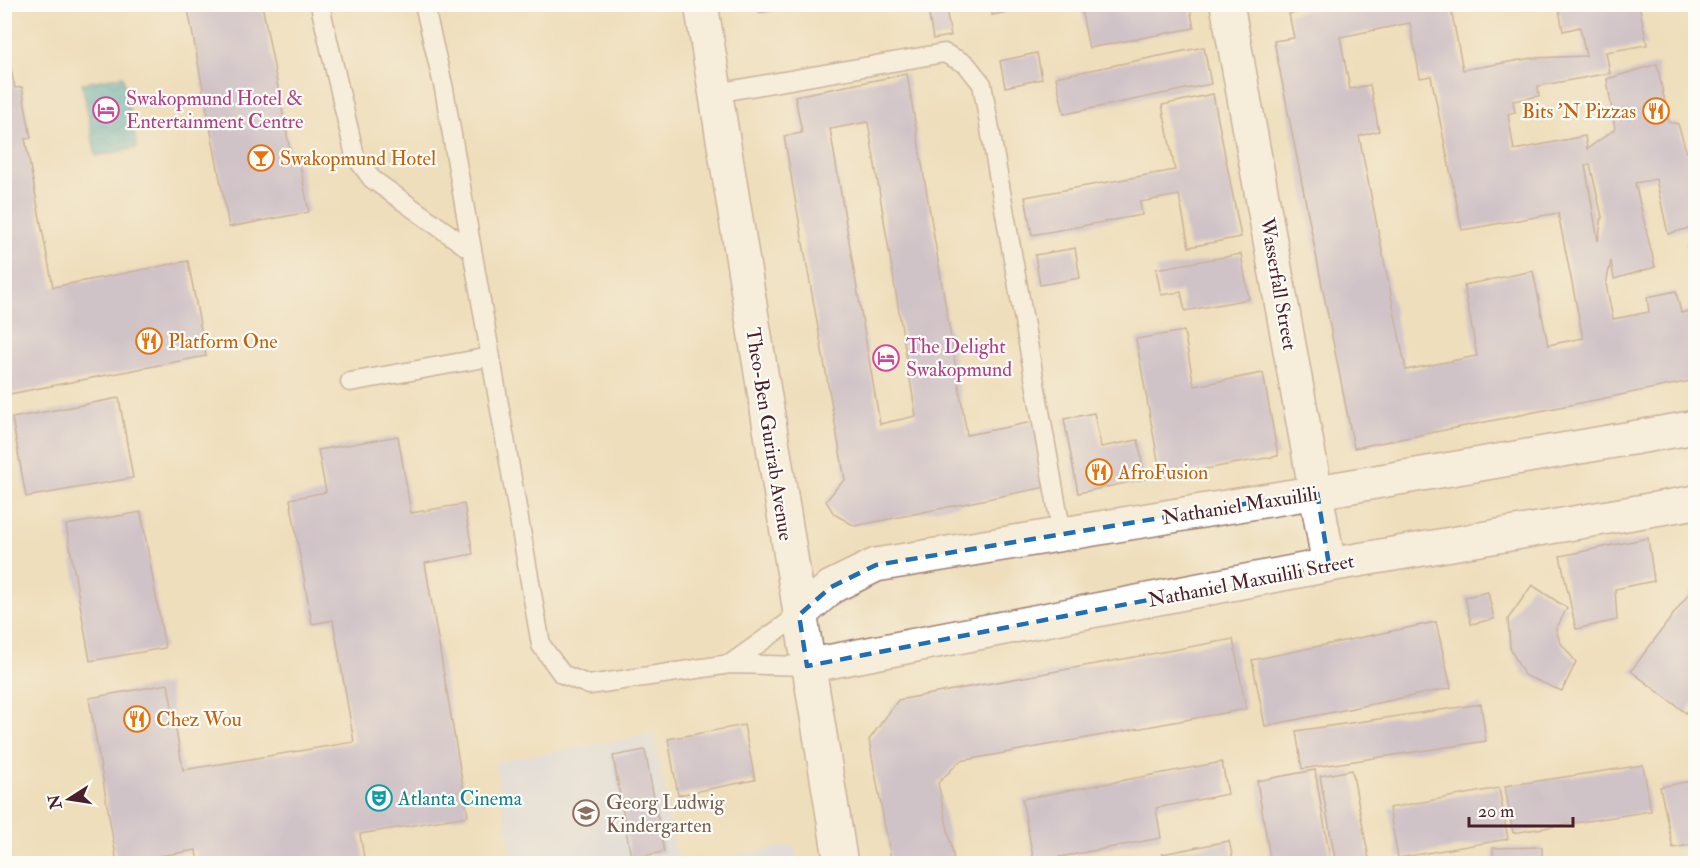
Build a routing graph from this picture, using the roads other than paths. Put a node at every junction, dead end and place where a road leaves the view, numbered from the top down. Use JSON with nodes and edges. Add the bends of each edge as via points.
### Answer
{"nodes":[{"id":1,"x":321,"y":4,"type":"edge"},
{"id":2,"x":424,"y":4,"type":"edge"},
{"id":3,"x":701,"y":4,"type":"edge"},
{"id":4,"x":1227,"y":4,"type":"edge"},
{"id":5,"x":716,"y":93,"type":"junction"},
{"id":6,"x":471,"y":250,"type":"junction"},
{"id":7,"x":490,"y":357,"type":"junction"},
{"id":8,"x":350,"y":382,"type":"dead end"},
{"id":9,"x":1695,"y":427,"type":"edge"},
{"id":10,"x":1317,"y":492,"type":"junction"},
{"id":11,"x":1695,"y":502,"type":"edge"},
{"id":12,"x":1062,"y":535,"type":"junction"},
{"id":13,"x":1329,"y":565,"type":"junction"},
{"id":14,"x":799,"y":615,"type":"junction"},
{"id":15,"x":730,"y":664,"type":"junction"},
{"id":16,"x":807,"y":666,"type":"junction"},
{"id":17,"x":841,"y":864,"type":"edge"}],
"edges":[{"from":1,"to":6,"type":"lane","via":[[355,156],[372,179]]},
{"from":2,"to":6,"type":"lane","via":[[444,89]]},
{"from":3,"to":5,"type":"street","name":"Theo-Ben Gurirab Avenue"},
{"from":4,"to":10,"type":"street","name":"Wasserfall Street"},
{"from":5,"to":12,"type":"lane","via":[[944,53],[966,64],[982,84]]},
{"from":5,"to":14,"type":"street","name":"Theo-Ben Gurirab Avenue"},
{"from":6,"to":7,"type":"lane"},
{"from":7,"to":8,"type":"lane"},
{"from":7,"to":15,"type":"lane","via":[[541,645],[562,674],[589,685]]},
{"from":9,"to":10,"type":"street","name":"Nathaniel Maxuilili"},
{"from":10,"to":12,"type":"street","name":"Nathaniel Maxuilili"},
{"from":10,"to":13,"type":"street","name":"Wasserfall Street"},
{"from":11,"to":13,"type":"street","name":"Nathaniel Maxuilili Street"},
{"from":12,"to":14,"type":"street","name":"Nathaniel Maxuilili","via":[[876,565],[831,587]]},
{"from":13,"to":16,"type":"street","name":"Nathaniel Maxuilili Street"},
{"from":14,"to":15,"type":"lane"},
{"from":14,"to":16,"type":"street","name":"Theo-Ben Gurirab Avenue"},
{"from":15,"to":16,"type":"lane"},
{"from":16,"to":17,"type":"street","name":"Theo-Ben Gurirab Avenue"}]}
